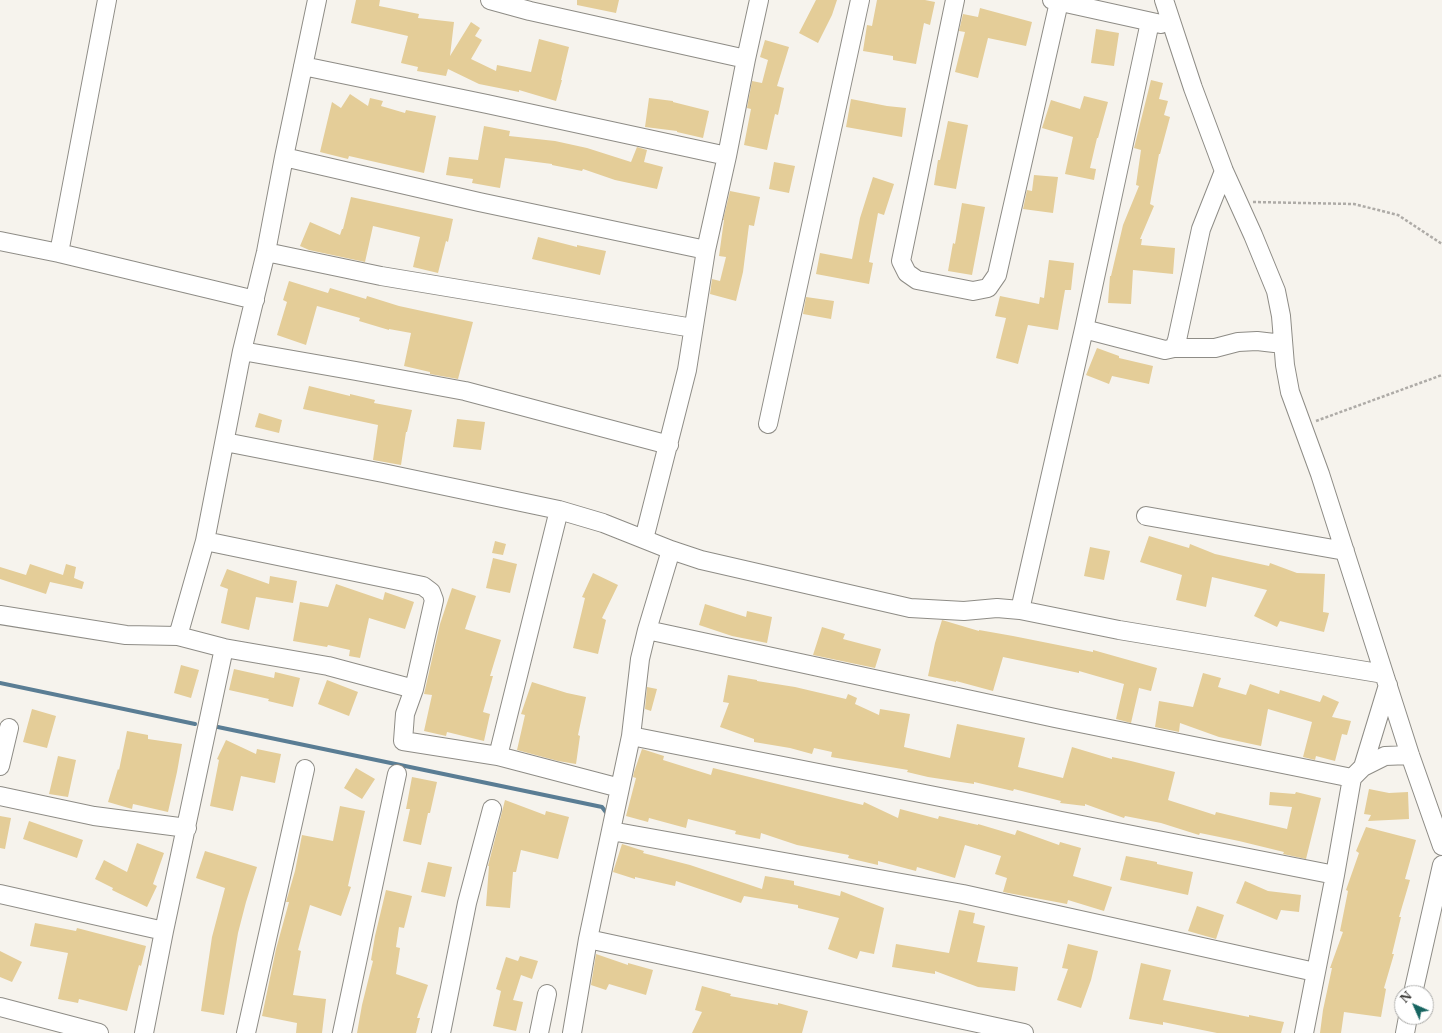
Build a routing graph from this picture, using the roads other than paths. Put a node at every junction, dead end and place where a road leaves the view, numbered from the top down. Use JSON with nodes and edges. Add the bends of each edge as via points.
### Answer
{"nodes":[{"id":1,"x":107,"y":0,"type":"edge"},
{"id":2,"x":317,"y":0,"type":"edge"},
{"id":3,"x":490,"y":0,"type":"edge"},
{"id":4,"x":759,"y":0,"type":"edge"},
{"id":5,"x":860,"y":0,"type":"edge"},
{"id":6,"x":955,"y":0,"type":"edge"},
{"id":7,"x":1164,"y":0,"type":"edge"},
{"id":8,"x":1055,"y":1,"type":"edge"},
{"id":9,"x":1150,"y":22,"type":"junction"},
{"id":10,"x":1172,"y":26,"type":"junction"},
{"id":11,"x":746,"y":58,"type":"junction"},
{"id":12,"x":303,"y":66,"type":"junction"},
{"id":13,"x":727,"y":156,"type":"junction"},
{"id":14,"x":284,"y":157,"type":"junction"},
{"id":15,"x":1224,"y":171,"type":"junction"},
{"id":16,"x":0,"y":241,"type":"edge"},
{"id":17,"x":706,"y":250,"type":"junction"},
{"id":18,"x":266,"y":252,"type":"junction"},
{"id":19,"x":59,"y":253,"type":"junction"},
{"id":20,"x":255,"y":300,"type":"junction"},
{"id":21,"x":693,"y":328,"type":"junction"},
{"id":22,"x":1084,"y":329,"type":"junction"},
{"id":23,"x":1283,"y":344,"type":"junction"},
{"id":24,"x":1174,"y":348,"type":"junction"},
{"id":25,"x":242,"y":351,"type":"junction"},
{"id":26,"x":768,"y":424,"type":"dead end"},
{"id":27,"x":225,"y":442,"type":"junction"},
{"id":28,"x":669,"y":446,"type":"junction"},
{"id":29,"x":559,"y":510,"type":"junction"},
{"id":30,"x":1146,"y":516,"type":"dead end"},
{"id":31,"x":644,"y":540,"type":"junction"},
{"id":32,"x":205,"y":541,"type":"junction"},
{"id":33,"x":671,"y":550,"type":"junction"},
{"id":34,"x":1345,"y":551,"type":"junction"},
{"id":35,"x":1020,"y":610,"type":"junction"},
{"id":36,"x":0,"y":615,"type":"edge"},
{"id":37,"x":647,"y":630,"type":"junction"},
{"id":38,"x":178,"y":636,"type":"junction"},
{"id":39,"x":224,"y":648,"type":"junction"},
{"id":40,"x":1386,"y":679,"type":"junction"},
{"id":41,"x":414,"y":689,"type":"junction"},
{"id":42,"x":9,"y":728,"type":"dead end"},
{"id":43,"x":631,"y":736,"type":"junction"},
{"id":44,"x":1410,"y":754,"type":"junction"},
{"id":45,"x":498,"y":756,"type":"junction"},
{"id":46,"x":0,"y":766,"type":"edge"},
{"id":47,"x":305,"y":769,"type":"dead end"},
{"id":48,"x":1357,"y":773,"type":"junction"},
{"id":49,"x":397,"y":774,"type":"dead end"},
{"id":50,"x":620,"y":788,"type":"junction"},
{"id":51,"x":0,"y":796,"type":"edge"},
{"id":52,"x":492,"y":809,"type":"dead end"},
{"id":53,"x":187,"y":828,"type":"junction"},
{"id":54,"x":611,"y":831,"type":"junction"},
{"id":55,"x":1442,"y":846,"type":"edge"},
{"id":56,"x":1442,"y":865,"type":"edge"},
{"id":57,"x":1335,"y":875,"type":"junction"},
{"id":58,"x":0,"y":894,"type":"edge"},
{"id":59,"x":164,"y":930,"type":"junction"},
{"id":60,"x":588,"y":938,"type":"junction"},
{"id":61,"x":1315,"y":972,"type":"junction"},
{"id":62,"x":1415,"y":985,"type":"edge"},
{"id":63,"x":547,"y":994,"type":"dead end"},
{"id":64,"x":0,"y":1007,"type":"edge"},
{"id":65,"x":99,"y":1033,"type":"edge"},
{"id":66,"x":144,"y":1033,"type":"edge"},
{"id":67,"x":246,"y":1033,"type":"edge"},
{"id":68,"x":342,"y":1033,"type":"edge"},
{"id":69,"x":441,"y":1033,"type":"edge"},
{"id":70,"x":539,"y":1033,"type":"edge"},
{"id":71,"x":573,"y":1033,"type":"edge"},
{"id":72,"x":1024,"y":1033,"type":"edge"},
{"id":73,"x":1304,"y":1033,"type":"edge"}],
"edges":[{"from":1,"to":19,"type":"street"},
{"from":2,"to":12,"type":"street"},
{"from":3,"to":11,"type":"street"},
{"from":4,"to":11,"type":"street"},
{"from":5,"to":26,"type":"street"},
{"from":6,"to":8,"type":"street","via":[[901,261],[906,273],[917,280],[973,291],[988,288],[997,275]]},
{"from":7,"to":10,"type":"street"},
{"from":8,"to":9,"type":"street"},
{"from":9,"to":10,"type":"street"},
{"from":9,"to":22,"type":"street"},
{"from":10,"to":15,"type":"street"},
{"from":11,"to":13,"type":"street"},
{"from":12,"to":13,"type":"street"},
{"from":12,"to":14,"type":"street"},
{"from":13,"to":17,"type":"street"},
{"from":14,"to":17,"type":"street"},
{"from":14,"to":18,"type":"street"},
{"from":15,"to":23,"type":"street","via":[[1276,291]]},
{"from":15,"to":24,"type":"street","via":[[1201,229]]},
{"from":16,"to":19,"type":"street"},
{"from":17,"to":21,"type":"street"},
{"from":18,"to":20,"type":"street"},
{"from":18,"to":21,"type":"street","via":[[381,276]]},
{"from":19,"to":20,"type":"street"},
{"from":20,"to":25,"type":"street"},
{"from":21,"to":28,"type":"street","via":[[687,370]]},
{"from":22,"to":24,"type":"street","via":[[1165,350]]},
{"from":22,"to":35,"type":"street"},
{"from":23,"to":24,"type":"street","via":[[1257,341],[1238,342],[1215,348]]},
{"from":23,"to":34,"type":"street","via":[[1290,392]]},
{"from":25,"to":27,"type":"street"},
{"from":25,"to":28,"type":"street","via":[[465,392]]},
{"from":27,"to":29,"type":"street"},
{"from":27,"to":32,"type":"street"},
{"from":28,"to":31,"type":"street"},
{"from":29,"to":31,"type":"street","via":[[603,523]]},
{"from":29,"to":45,"type":"street"},
{"from":30,"to":34,"type":"street"},
{"from":31,"to":33,"type":"street"},
{"from":32,"to":38,"type":"street"},
{"from":32,"to":41,"type":"street","via":[[423,586],[431,592],[434,600]]},
{"from":33,"to":35,"type":"street","via":[[701,560],[910,608],[964,611],[997,608]]},
{"from":33,"to":37,"type":"street"},
{"from":34,"to":40,"type":"street"},
{"from":35,"to":40,"type":"street"},
{"from":36,"to":38,"type":"street","via":[[126,636]]},
{"from":37,"to":43,"type":"street","via":[[640,659]]},
{"from":37,"to":48,"type":"street","via":[[1055,718]]},
{"from":38,"to":39,"type":"street"},
{"from":39,"to":41,"type":"street","via":[[328,666]]},
{"from":39,"to":53,"type":"street"},
{"from":40,"to":44,"type":"street"},
{"from":40,"to":48,"type":"street"},
{"from":41,"to":45,"type":"street","via":[[405,714],[404,741]]},
{"from":42,"to":46,"type":"street"},
{"from":43,"to":50,"type":"street"},
{"from":43,"to":57,"type":"street"},
{"from":44,"to":48,"type":"street","via":[[1385,756]]},
{"from":44,"to":55,"type":"street"},
{"from":45,"to":50,"type":"street"},
{"from":47,"to":67,"type":"street"},
{"from":48,"to":57,"type":"street"},
{"from":49,"to":68,"type":"street"},
{"from":50,"to":54,"type":"street"},
{"from":51,"to":53,"type":"street","via":[[94,816]]},
{"from":52,"to":69,"type":"street","via":[[467,903]]},
{"from":53,"to":59,"type":"street"},
{"from":54,"to":60,"type":"street"},
{"from":54,"to":61,"type":"street","via":[[963,894]]},
{"from":56,"to":62,"type":"street"},
{"from":57,"to":61,"type":"street"},
{"from":58,"to":59,"type":"street"},
{"from":59,"to":66,"type":"street"},
{"from":60,"to":71,"type":"street"},
{"from":60,"to":72,"type":"street"},
{"from":61,"to":73,"type":"street"},
{"from":63,"to":70,"type":"street"},
{"from":64,"to":65,"type":"street"}]}
